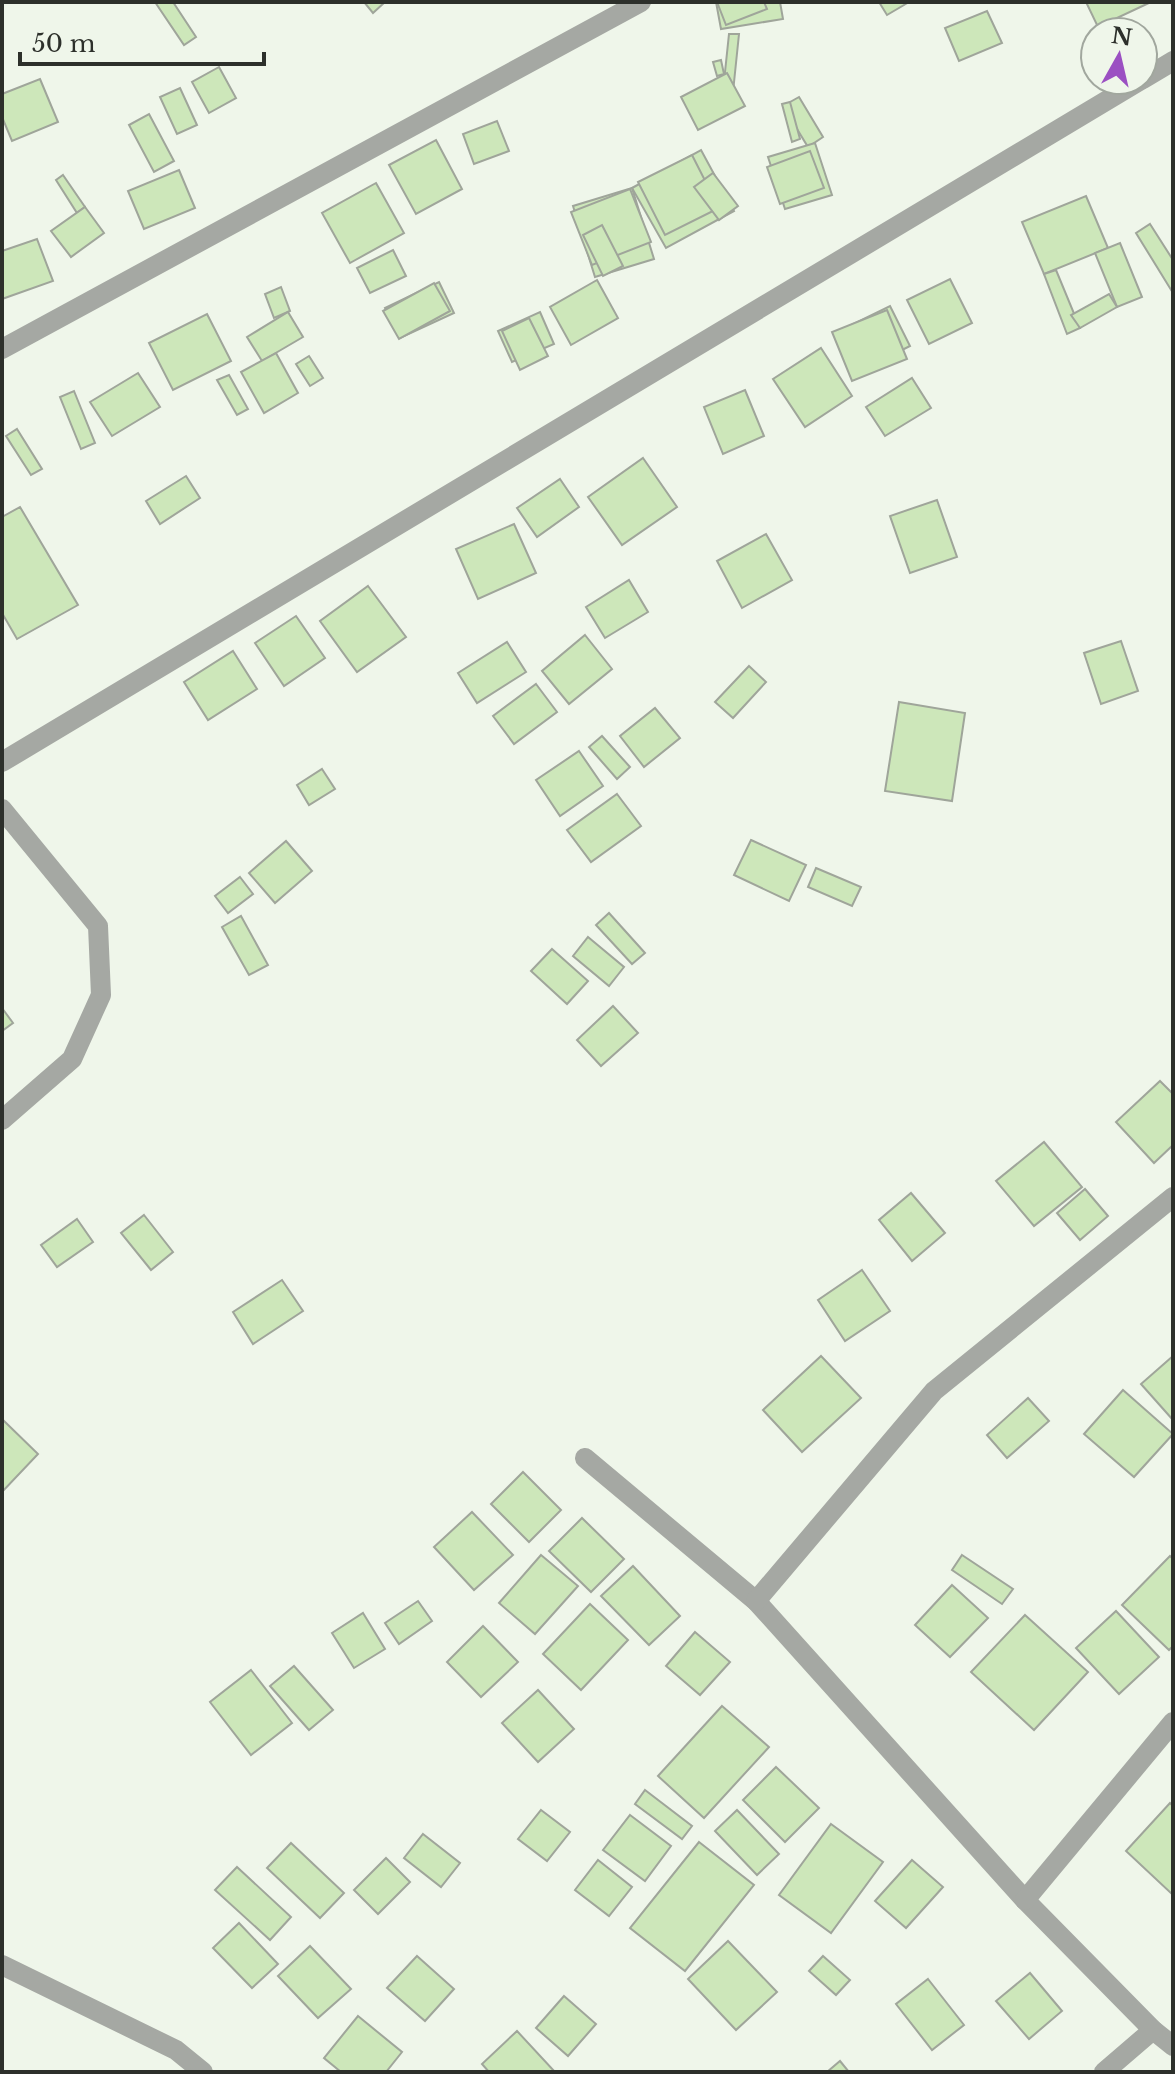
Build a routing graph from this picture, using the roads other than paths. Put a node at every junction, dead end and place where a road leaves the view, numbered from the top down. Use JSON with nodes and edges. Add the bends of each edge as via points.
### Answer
{"nodes":[{"id":1,"x":641,"y":2,"type":"edge"},
{"id":2,"x":1114,"y":96,"type":"edge"},
{"id":3,"x":2,"y":349,"type":"edge"},
{"id":4,"x":2,"y":762,"type":"edge"},
{"id":5,"x":2,"y":809,"type":"edge"},
{"id":6,"x":2,"y":1120,"type":"edge"},
{"id":7,"x":1173,"y":1197,"type":"edge"},
{"id":8,"x":585,"y":1458,"type":"dead end"},
{"id":9,"x":756,"y":1601,"type":"junction"},
{"id":10,"x":1173,"y":1722,"type":"edge"},
{"id":11,"x":1025,"y":1900,"type":"junction"},
{"id":12,"x":2,"y":1965,"type":"edge"},
{"id":13,"x":1153,"y":2030,"type":"junction"},
{"id":14,"x":1173,"y":2046,"type":"edge"},
{"id":15,"x":203,"y":2072,"type":"edge"},
{"id":16,"x":1104,"y":2072,"type":"edge"}],
"edges":[{"from":1,"to":3,"type":"street"},
{"from":2,"to":4,"type":"street"},
{"from":5,"to":6,"type":"street","via":[[98,926],[101,995],[72,1059]]},
{"from":7,"to":9,"type":"street","via":[[934,1391]]},
{"from":8,"to":9,"type":"street"},
{"from":9,"to":11,"type":"street"},
{"from":10,"to":11,"type":"street"},
{"from":11,"to":13,"type":"street"},
{"from":12,"to":15,"type":"street","via":[[176,2050]]},
{"from":13,"to":14,"type":"street"},
{"from":13,"to":16,"type":"street"}]}
